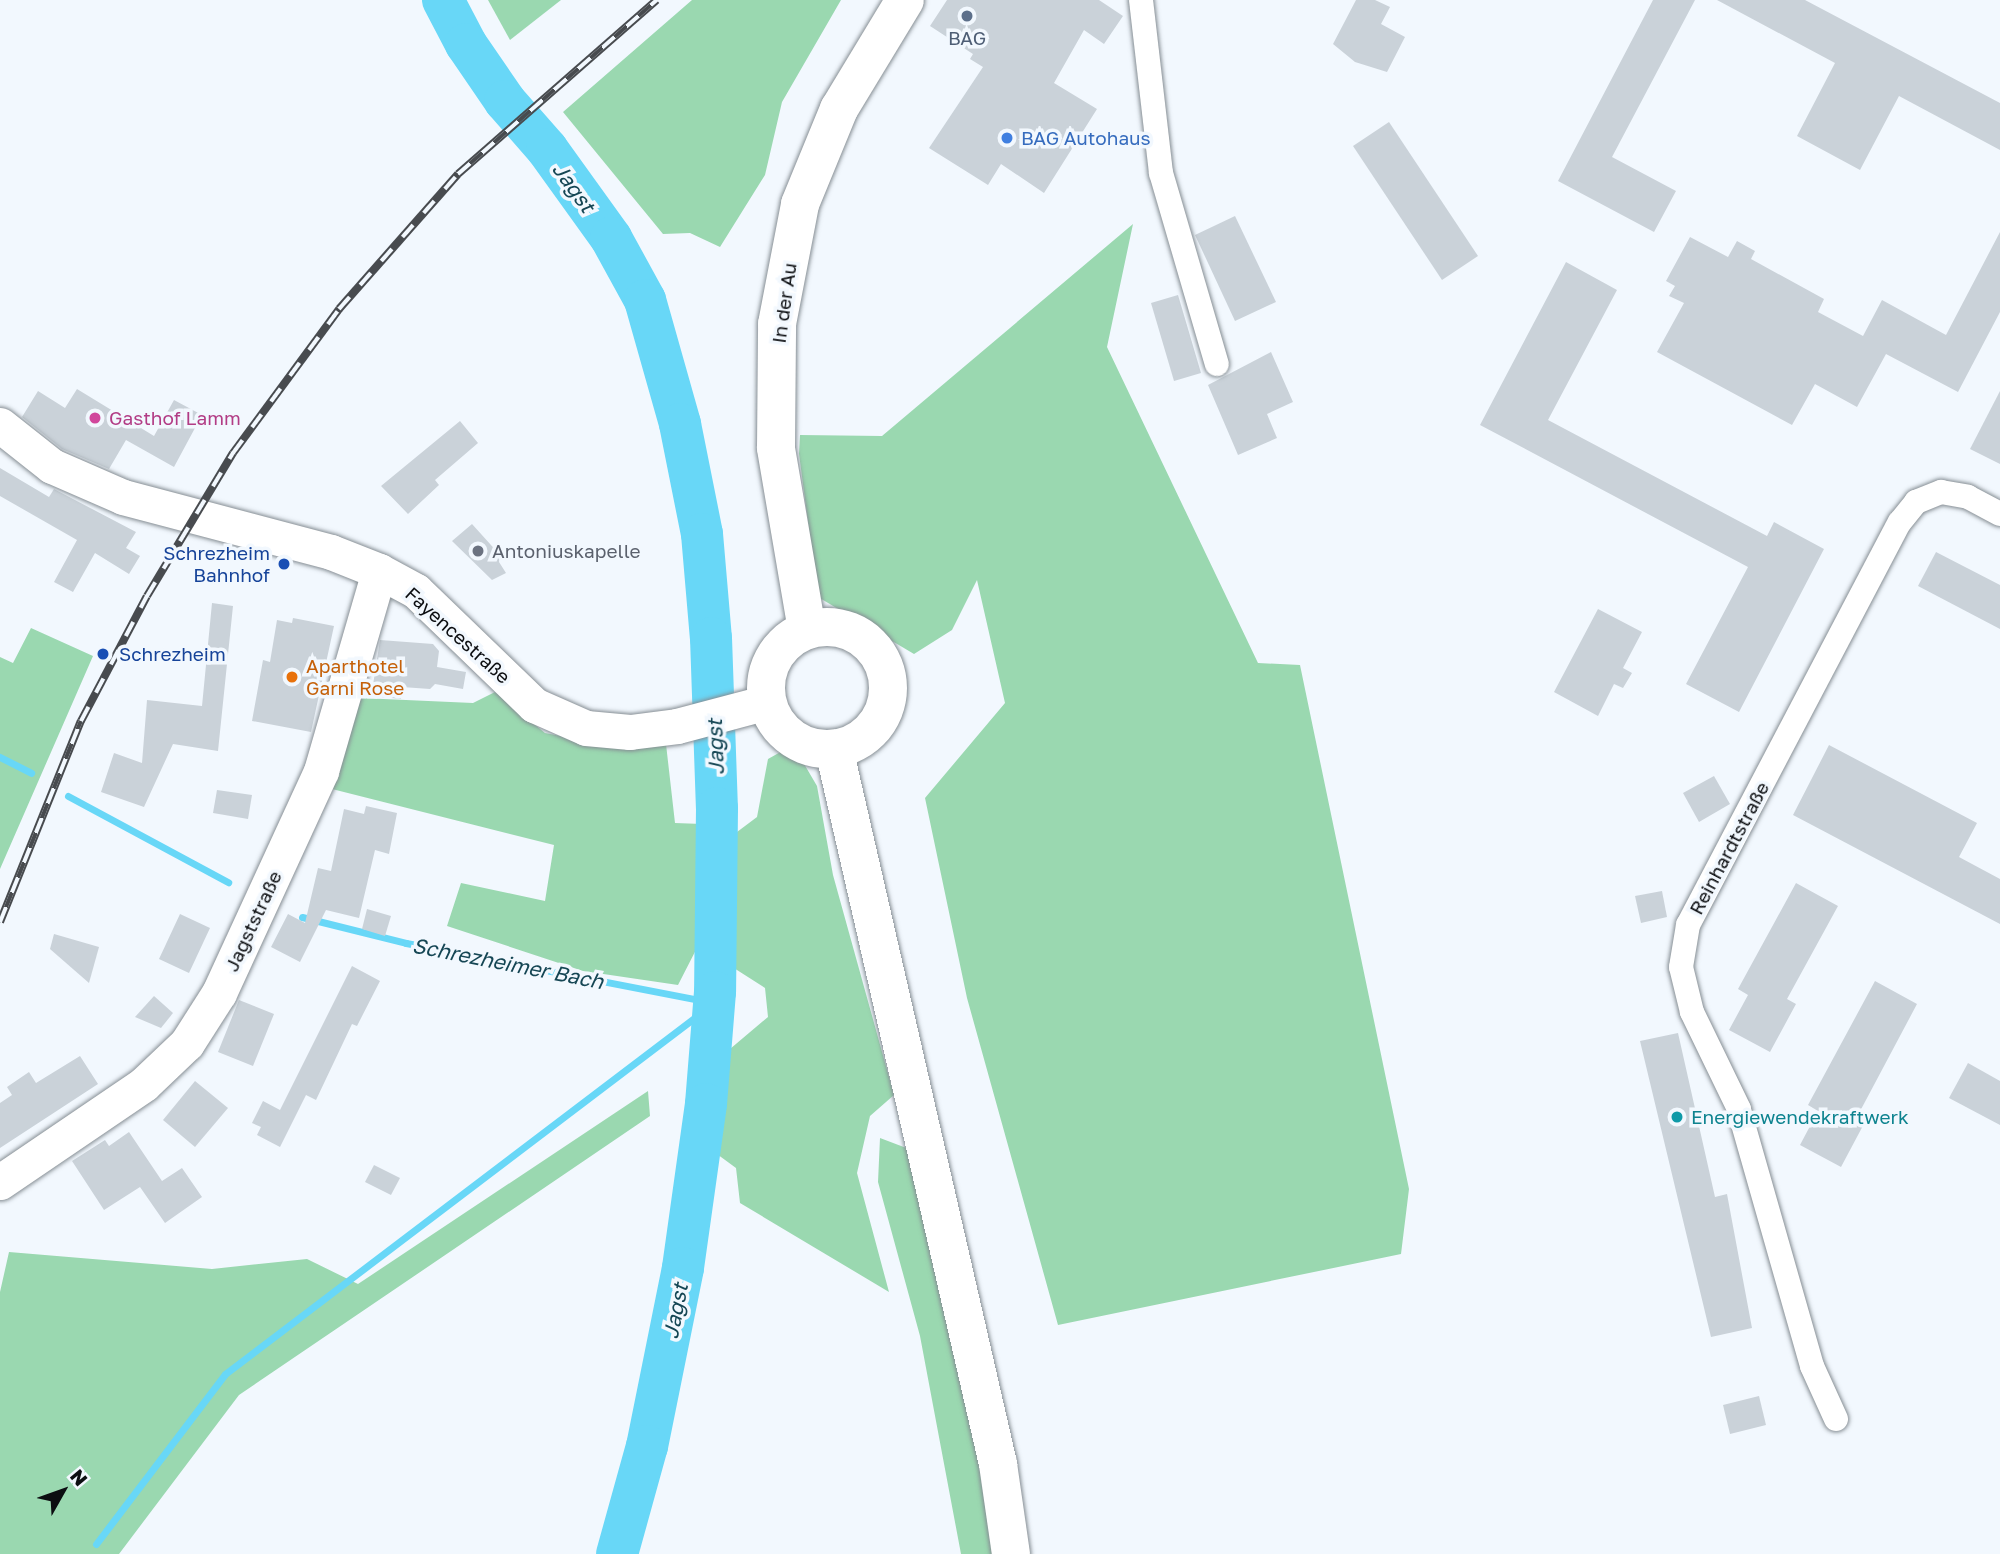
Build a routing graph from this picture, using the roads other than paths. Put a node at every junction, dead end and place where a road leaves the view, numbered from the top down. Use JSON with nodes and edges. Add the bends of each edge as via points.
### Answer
{"nodes":[{"id":1,"x":905,"y":0,"type":"edge"},
{"id":2,"x":1141,"y":0,"type":"edge"},
{"id":3,"x":1217,"y":364,"type":"dead end"},
{"id":4,"x":0,"y":425,"type":"edge"},
{"id":5,"x":2000,"y":514,"type":"edge"},
{"id":6,"x":379,"y":570,"type":"junction"},
{"id":7,"x":807,"y":630,"type":"junction"},
{"id":8,"x":752,"y":705,"type":"junction"},
{"id":9,"x":834,"y":749,"type":"junction"},
{"id":10,"x":0,"y":1182,"type":"edge"},
{"id":11,"x":1836,"y":1419,"type":"dead end"},
{"id":12,"x":1011,"y":1554,"type":"edge"}],
"edges":[{"from":1,"to":7,"type":"main road","name":"In der Au","via":[[839,109],[800,204],[777,324],[776,449]]},
{"from":2,"to":3,"type":"street","via":[[1161,173]]},
{"from":4,"to":6,"type":"main road","name":"Fayencestraße","via":[[52,466],[123,497],[331,552]]},
{"from":5,"to":11,"type":"street","name":"Reinhardtstraße","via":[[1968,497],[1941,492],[1916,502],[1900,522],[1688,925],[1681,967],[1692,1012],[1739,1109],[1812,1367]]},
{"from":6,"to":8,"type":"main road","name":"Fayencestraße","via":[[416,591],[534,705],[586,728],[629,732],[677,726]]},
{"from":6,"to":10,"type":"main road","name":"Jagststraße","via":[[321,771],[219,993],[187,1043],[144,1084]]},
{"from":7,"to":8,"type":"main road","via":[[791,638],[770,666]]},
{"from":7,"to":9,"type":"main road","via":[[848,631],[879,657],[887,676],[887,696],[876,723],[853,743]]},
{"from":8,"to":9,"type":"main road","via":[[799,743]]},
{"from":9,"to":12,"type":"main road","via":[[998,1464]]}]}
